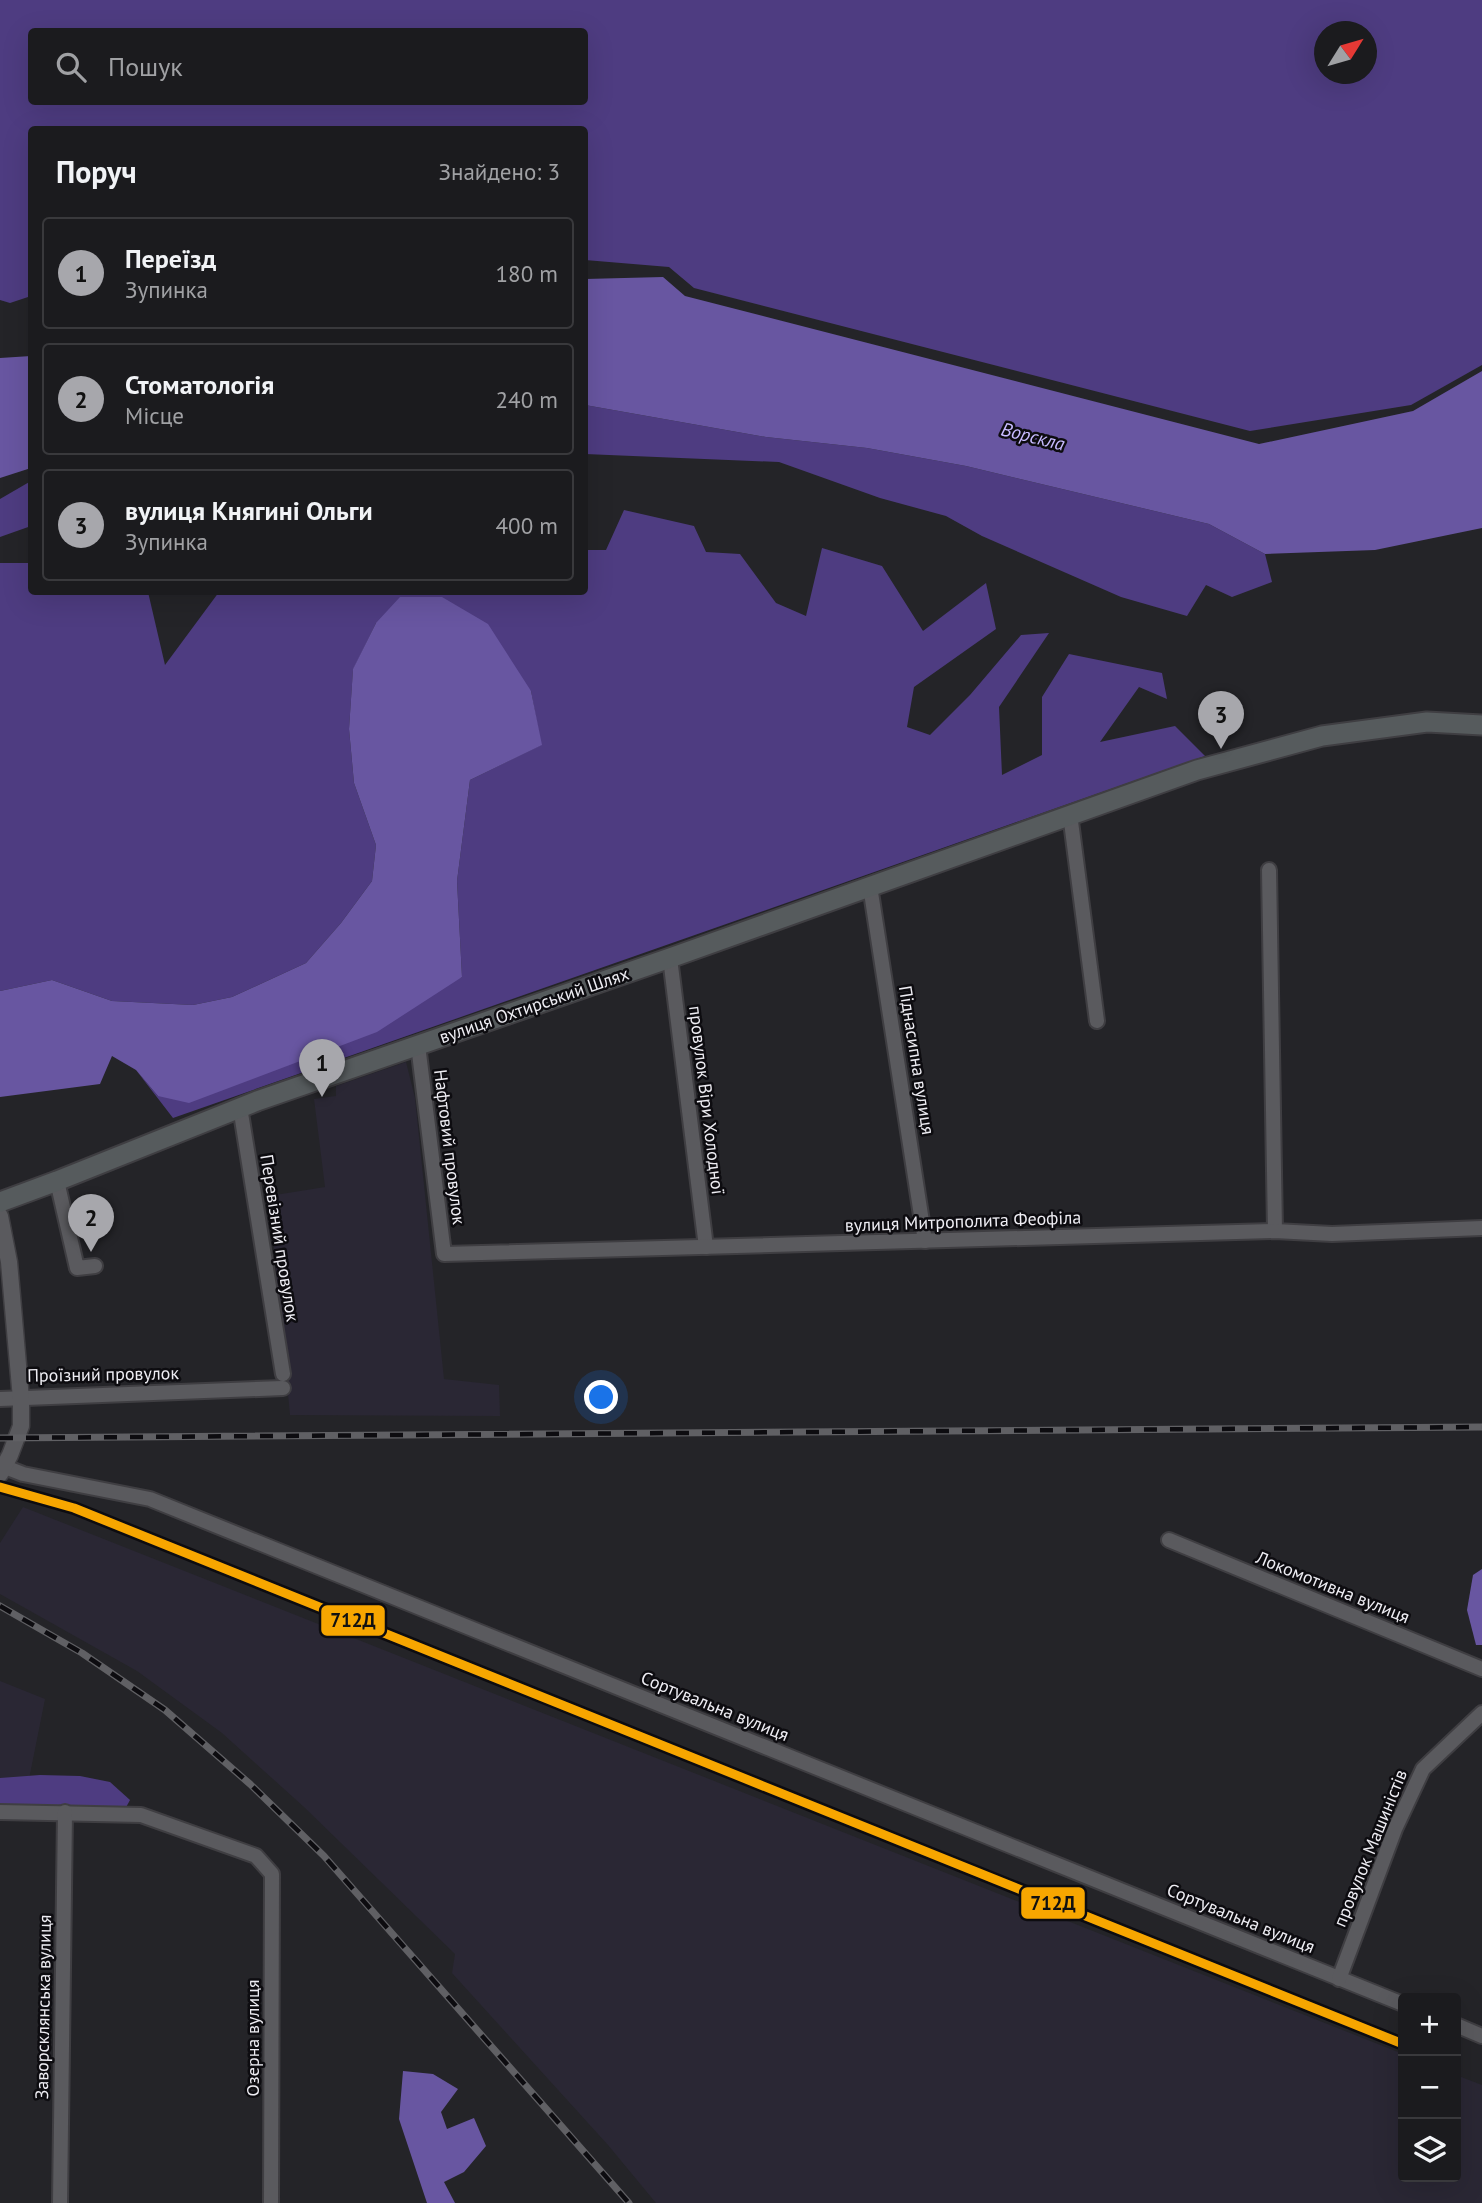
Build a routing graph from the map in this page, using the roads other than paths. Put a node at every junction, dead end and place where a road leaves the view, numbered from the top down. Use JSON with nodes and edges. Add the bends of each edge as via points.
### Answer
{"nodes":[{"id":1,"x":1482,"y":725,"type":"edge"},
{"id":2,"x":1070,"y":814,"type":"junction"},
{"id":3,"x":1269,"y":870,"type":"dead end"},
{"id":4,"x":870,"y":886,"type":"junction"},
{"id":5,"x":670,"y":958,"type":"junction"},
{"id":6,"x":1097,"y":1021,"type":"dead end"},
{"id":7,"x":418,"y":1045,"type":"junction"},
{"id":8,"x":240,"y":1107,"type":"junction"},
{"id":9,"x":57,"y":1181,"type":"junction"},
{"id":10,"x":0,"y":1202,"type":"edge"},
{"id":11,"x":0,"y":1216,"type":"edge"},
{"id":12,"x":1482,"y":1228,"type":"edge"},
{"id":13,"x":1275,"y":1231,"type":"junction"},
{"id":14,"x":925,"y":1241,"type":"junction"},
{"id":15,"x":706,"y":1247,"type":"junction"},
{"id":16,"x":444,"y":1254,"type":"joint"},
{"id":17,"x":95,"y":1266,"type":"dead end"},
{"id":18,"x":283,"y":1381,"type":"joint"},
{"id":19,"x":0,"y":1399,"type":"edge"},
{"id":20,"x":21,"y":1399,"type":"junction"},
{"id":21,"x":2,"y":1471,"type":"edge"},
{"id":22,"x":1169,"y":1540,"type":"dead end"},
{"id":23,"x":1482,"y":1669,"type":"edge"},
{"id":24,"x":1482,"y":1713,"type":"edge"},
{"id":25,"x":0,"y":1812,"type":"edge"},
{"id":26,"x":65,"y":1812,"type":"junction"},
{"id":27,"x":1339,"y":1979,"type":"junction"},
{"id":28,"x":1398,"y":2002,"type":"edge"},
{"id":29,"x":1461,"y":2027,"type":"edge"},
{"id":30,"x":1482,"y":2036,"type":"edge"},
{"id":31,"x":60,"y":2203,"type":"edge"},
{"id":32,"x":271,"y":2203,"type":"edge"}],
"edges":[{"from":1,"to":2,"type":"main road","name":"вулиця Охтирський Шлях","via":[[1427,722],[1322,736],[1197,769]]},
{"from":2,"to":4,"type":"main road","name":"вулиця Охтирський Шлях"},
{"from":2,"to":6,"type":"street"},
{"from":3,"to":13,"type":"street"},
{"from":4,"to":5,"type":"main road","name":"вулиця Охтирський Шлях"},
{"from":4,"to":14,"type":"street","name":"Піднасипна вулиця"},
{"from":5,"to":7,"type":"main road","name":"вулиця Охтирський Шлях"},
{"from":5,"to":15,"type":"street","name":"провулок Віри Холодної"},
{"from":7,"to":8,"type":"main road","name":"вулиця Охтирський Шлях"},
{"from":7,"to":16,"type":"street","name":"Нафтовий провулок"},
{"from":8,"to":9,"type":"main road","name":"вулиця Охтирський Шлях"},
{"from":8,"to":18,"type":"street","name":"Перевізний провулок"},
{"from":9,"to":10,"type":"main road","name":"вулиця Охтирський Шлях"},
{"from":9,"to":17,"type":"street","via":[[77,1268]]},
{"from":11,"to":20,"type":"street","name":"Проїзний провулок","via":[[9,1262]]},
{"from":12,"to":13,"type":"street","name":"вулиця Митрополита Феофіла","via":[[1332,1234]]},
{"from":13,"to":14,"type":"street","name":"вулиця Митрополита Феофіла"},
{"from":14,"to":15,"type":"street","name":"вулиця Митрополита Феофіла"},
{"from":15,"to":16,"type":"street","name":"вулиця Митрополита Феофіла"},
{"from":18,"to":20,"type":"street","name":"Проїзний провулок"},
{"from":19,"to":20,"type":"street"},
{"from":20,"to":21,"type":"street","via":[[21,1426]]},
{"from":21,"to":27,"type":"street","name":"Сортувальна вулиця","via":[[150,1499]]},
{"from":22,"to":23,"type":"street","name":"Локомотивна вулиця"},
{"from":24,"to":27,"type":"street","name":"провулок Машиністів","via":[[1423,1769],[1395,1829]]},
{"from":25,"to":26,"type":"street"},
{"from":26,"to":31,"type":"street","name":"Заворсклянська вулиця"},
{"from":26,"to":32,"type":"street","name":"Озерна вулиця","via":[[141,1815],[256,1856],[272,1874]]},
{"from":27,"to":28,"type":"street","name":"Сортувальна вулиця"},
{"from":29,"to":30,"type":"street"}]}
